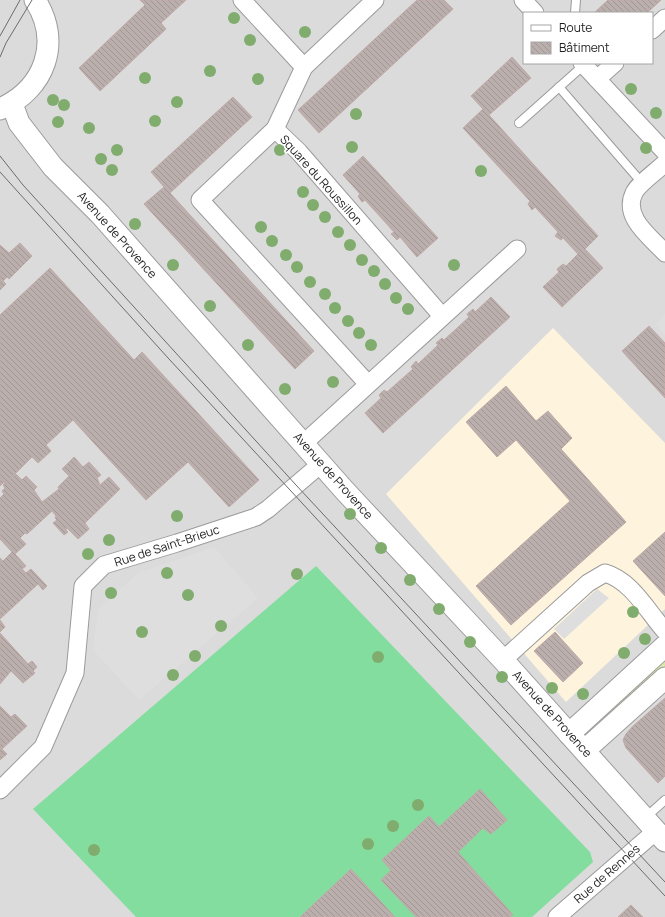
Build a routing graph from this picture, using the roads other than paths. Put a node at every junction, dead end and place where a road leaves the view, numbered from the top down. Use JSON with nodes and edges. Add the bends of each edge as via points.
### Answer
{"nodes":[{"id":1,"x":35,"y":0,"type":"edge"},
{"id":2,"x":242,"y":0,"type":"edge"},
{"id":3,"x":375,"y":0,"type":"edge"},
{"id":4,"x":523,"y":0,"type":"edge"},
{"id":5,"x":576,"y":0,"type":"edge"},
{"id":6,"x":534,"y":12,"type":"edge"},
{"id":7,"x":575,"y":12,"type":"edge"},
{"id":8,"x":665,"y":18,"type":"edge"},
{"id":9,"x":653,"y":29,"type":"edge"},
{"id":10,"x":583,"y":64,"type":"edge"},
{"id":11,"x":614,"y":64,"type":"edge"},
{"id":12,"x":304,"y":67,"type":"junction"},
{"id":13,"x":597,"y":78,"type":"junction"},
{"id":14,"x":559,"y":87,"type":"junction"},
{"id":15,"x":6,"y":107,"type":"edge"},
{"id":16,"x":519,"y":123,"type":"dead end"},
{"id":17,"x":275,"y":129,"type":"junction"},
{"id":18,"x":665,"y":152,"type":"edge"},
{"id":19,"x":665,"y":163,"type":"edge"},
{"id":20,"x":643,"y":184,"type":"junction"},
{"id":21,"x":517,"y":249,"type":"dead end"},
{"id":22,"x":665,"y":253,"type":"edge"},
{"id":23,"x":442,"y":316,"type":"junction"},
{"id":24,"x":368,"y":384,"type":"junction"},
{"id":25,"x":304,"y":443,"type":"junction"},
{"id":26,"x":322,"y":463,"type":"junction"},
{"id":27,"x":665,"y":631,"type":"edge"},
{"id":28,"x":665,"y":646,"type":"edge"},
{"id":29,"x":503,"y":660,"type":"junction"},
{"id":30,"x":665,"y":678,"type":"edge"},
{"id":31,"x":569,"y":734,"type":"junction"},
{"id":32,"x":585,"y":750,"type":"junction"},
{"id":33,"x":0,"y":790,"type":"edge"},
{"id":34,"x":665,"y":800,"type":"edge"},
{"id":35,"x":655,"y":830,"type":"edge"},
{"id":36,"x":567,"y":914,"type":"edge"}],
"edges":[{"from":1,"to":15,"type":"street","via":[[47,28],[48,50],[42,71],[30,90]]},
{"from":2,"to":12,"type":"street"},
{"from":3,"to":12,"type":"street"},
{"from":4,"to":6,"type":"street"},
{"from":5,"to":7,"type":"lane"},
{"from":8,"to":9,"type":"street"},
{"from":10,"to":13,"type":"street"},
{"from":10,"to":14,"type":"lane"},
{"from":11,"to":13,"type":"street"},
{"from":12,"to":17,"type":"street"},
{"from":13,"to":18,"type":"street"},
{"from":14,"to":16,"type":"lane"},
{"from":14,"to":20,"type":"lane"},
{"from":15,"to":25,"type":"street","name":"Avenue de Provence","via":[[53,168],[100,214]]},
{"from":17,"to":23,"type":"street","name":"Square du Roussillon","via":[[299,152]]},
{"from":17,"to":24,"type":"street","name":"Square du Roussillon","via":[[200,200]]},
{"from":19,"to":20,"type":"street"},
{"from":20,"to":22,"type":"street","via":[[634,192],[633,214],[639,227]]},
{"from":21,"to":23,"type":"street"},
{"from":23,"to":24,"type":"street"},
{"from":24,"to":25,"type":"street"},
{"from":25,"to":26,"type":"street","name":"Avenue de Provence"},
{"from":26,"to":29,"type":"street","name":"Avenue de Provence","via":[[345,491]]},
{"from":26,"to":33,"type":"street","name":"Rue de Saint-Brieuc","via":[[256,517],[104,565],[83,586],[76,673],[43,747]]},
{"from":27,"to":29,"type":"street","via":[[626,585],[616,576],[605,573],[588,583]]},
{"from":28,"to":31,"type":"street"},
{"from":29,"to":31,"type":"street","name":"Avenue de Provence"},
{"from":30,"to":32,"type":"street"},
{"from":31,"to":32,"type":"street","name":"Avenue de Provence"},
{"from":32,"to":35,"type":"street","name":"Avenue de Provence"},
{"from":34,"to":35,"type":"lane"},
{"from":35,"to":36,"type":"street","name":"Rue de Rennes"}]}
